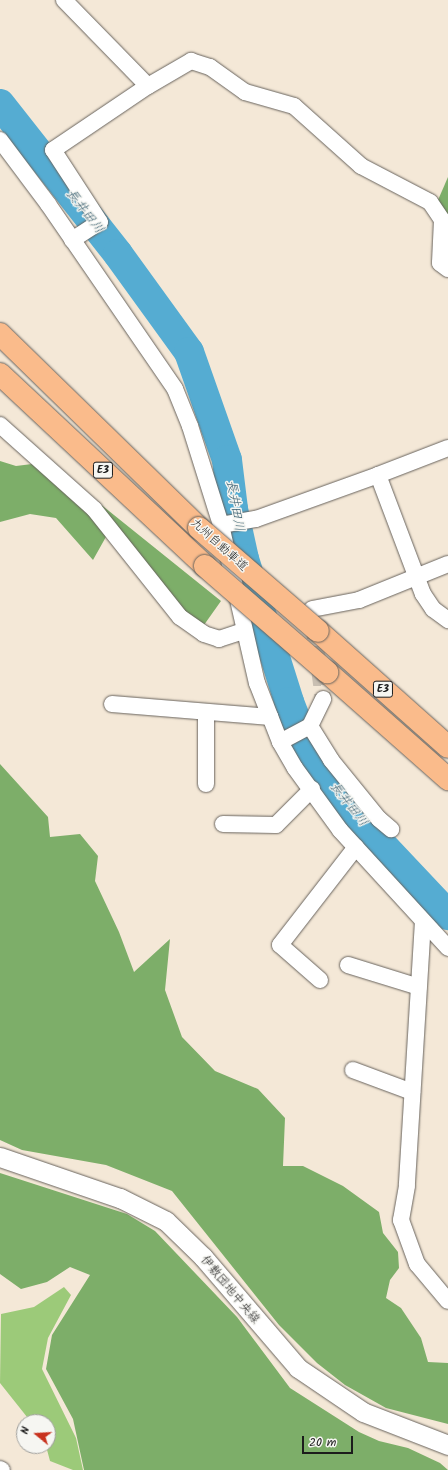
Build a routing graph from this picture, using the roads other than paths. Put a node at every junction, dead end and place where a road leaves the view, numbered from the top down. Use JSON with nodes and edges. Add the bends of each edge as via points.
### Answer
{"nodes":[{"id":1,"x":64,"y":0,"type":"edge"},
{"id":2,"x":148,"y":86,"type":"junction"},
{"id":3,"x":0,"y":140,"type":"edge"},
{"id":4,"x":72,"y":240,"type":"junction"},
{"id":5,"x":448,"y":269,"type":"edge"},
{"id":6,"x":0,"y":334,"type":"edge"},
{"id":7,"x":0,"y":374,"type":"edge"},
{"id":8,"x":0,"y":425,"type":"edge"},
{"id":9,"x":448,"y":448,"type":"edge"},
{"id":10,"x":378,"y":475,"type":"junction"},
{"id":11,"x":226,"y":524,"type":"junction"},
{"id":12,"x":448,"y":564,"type":"edge"},
{"id":13,"x":417,"y":576,"type":"junction"},
{"id":14,"x":312,"y":609,"type":"dead end"},
{"id":15,"x":448,"y":620,"type":"edge"},
{"id":16,"x":244,"y":631,"type":"junction"},
{"id":17,"x":323,"y":700,"type":"tunnel mouth"},
{"id":18,"x":112,"y":704,"type":"dead end"},
{"id":19,"x":206,"y":712,"type":"junction"},
{"id":20,"x":270,"y":717,"type":"junction"},
{"id":21,"x":310,"y":726,"type":"junction"},
{"id":22,"x":280,"y":742,"type":"junction"},
{"id":23,"x":448,"y":747,"type":"edge"},
{"id":24,"x":448,"y":779,"type":"edge"},
{"id":25,"x":206,"y":784,"type":"dead end"},
{"id":26,"x":312,"y":789,"type":"junction"},
{"id":27,"x":224,"y":824,"type":"dead end"},
{"id":28,"x":391,"y":829,"type":"dead end"},
{"id":29,"x":356,"y":847,"type":"junction"},
{"id":30,"x":422,"y":921,"type":"junction"},
{"id":31,"x":448,"y":948,"type":"edge"},
{"id":32,"x":348,"y":965,"type":"dead end"},
{"id":33,"x":320,"y":980,"type":"dead end"},
{"id":34,"x":418,"y":987,"type":"junction"},
{"id":35,"x":353,"y":1070,"type":"dead end"},
{"id":36,"x":412,"y":1092,"type":"junction"},
{"id":37,"x":0,"y":1156,"type":"edge"},
{"id":38,"x":446,"y":1293,"type":"edge"},
{"id":39,"x":448,"y":1445,"type":"edge"}],
"edges":[{"from":1,"to":2,"type":"street"},
{"from":2,"to":4,"type":"street","via":[[53,150],[100,222]]},
{"from":2,"to":5,"type":"street","via":[[191,61],[210,67],[245,92],[294,106],[361,166],[430,202],[442,220],[440,263]]},
{"from":3,"to":4,"type":"street"},
{"from":4,"to":11,"type":"street","via":[[175,389]]},
{"from":6,"to":23,"type":"highway","name":"九州自動車道","number":"E3","bridge":true,"via":[[199,528]]},
{"from":7,"to":24,"type":"highway","name":"九州自動車道","number":"E3","bridge":true,"via":[[205,566]]},
{"from":8,"to":16,"type":"street","via":[[94,509],[180,617],[204,634],[220,639]]},
{"from":9,"to":10,"type":"street"},
{"from":10,"to":11,"type":"street","via":[[256,519]]},
{"from":10,"to":13,"type":"street"},
{"from":11,"to":16,"type":"street"},
{"from":12,"to":13,"type":"street"},
{"from":13,"to":14,"type":"street","via":[[359,600]]},
{"from":13,"to":15,"type":"street","via":[[423,594],[433,609]]},
{"from":16,"to":20,"type":"street","via":[[257,683]]},
{"from":17,"to":21,"type":"street"},
{"from":18,"to":19,"type":"street"},
{"from":19,"to":20,"type":"street"},
{"from":19,"to":25,"type":"street"},
{"from":20,"to":22,"type":"street"},
{"from":21,"to":22,"type":"street"},
{"from":21,"to":28,"type":"street","via":[[331,760],[379,819]]},
{"from":22,"to":26,"type":"street"},
{"from":26,"to":27,"type":"street","via":[[276,825]]},
{"from":26,"to":29,"type":"street"},
{"from":29,"to":30,"type":"street"},
{"from":29,"to":33,"type":"street","via":[[280,945]]},
{"from":30,"to":31,"type":"street"},
{"from":30,"to":34,"type":"street"},
{"from":32,"to":34,"type":"street"},
{"from":34,"to":36,"type":"street"},
{"from":35,"to":36,"type":"street"},
{"from":36,"to":38,"type":"street","via":[[407,1186],[401,1220],[417,1264]]},
{"from":37,"to":39,"type":"street","name":"伊敷団地中央線","via":[[120,1198],[166,1220],[203,1257],[298,1368],[363,1412]]}]}
